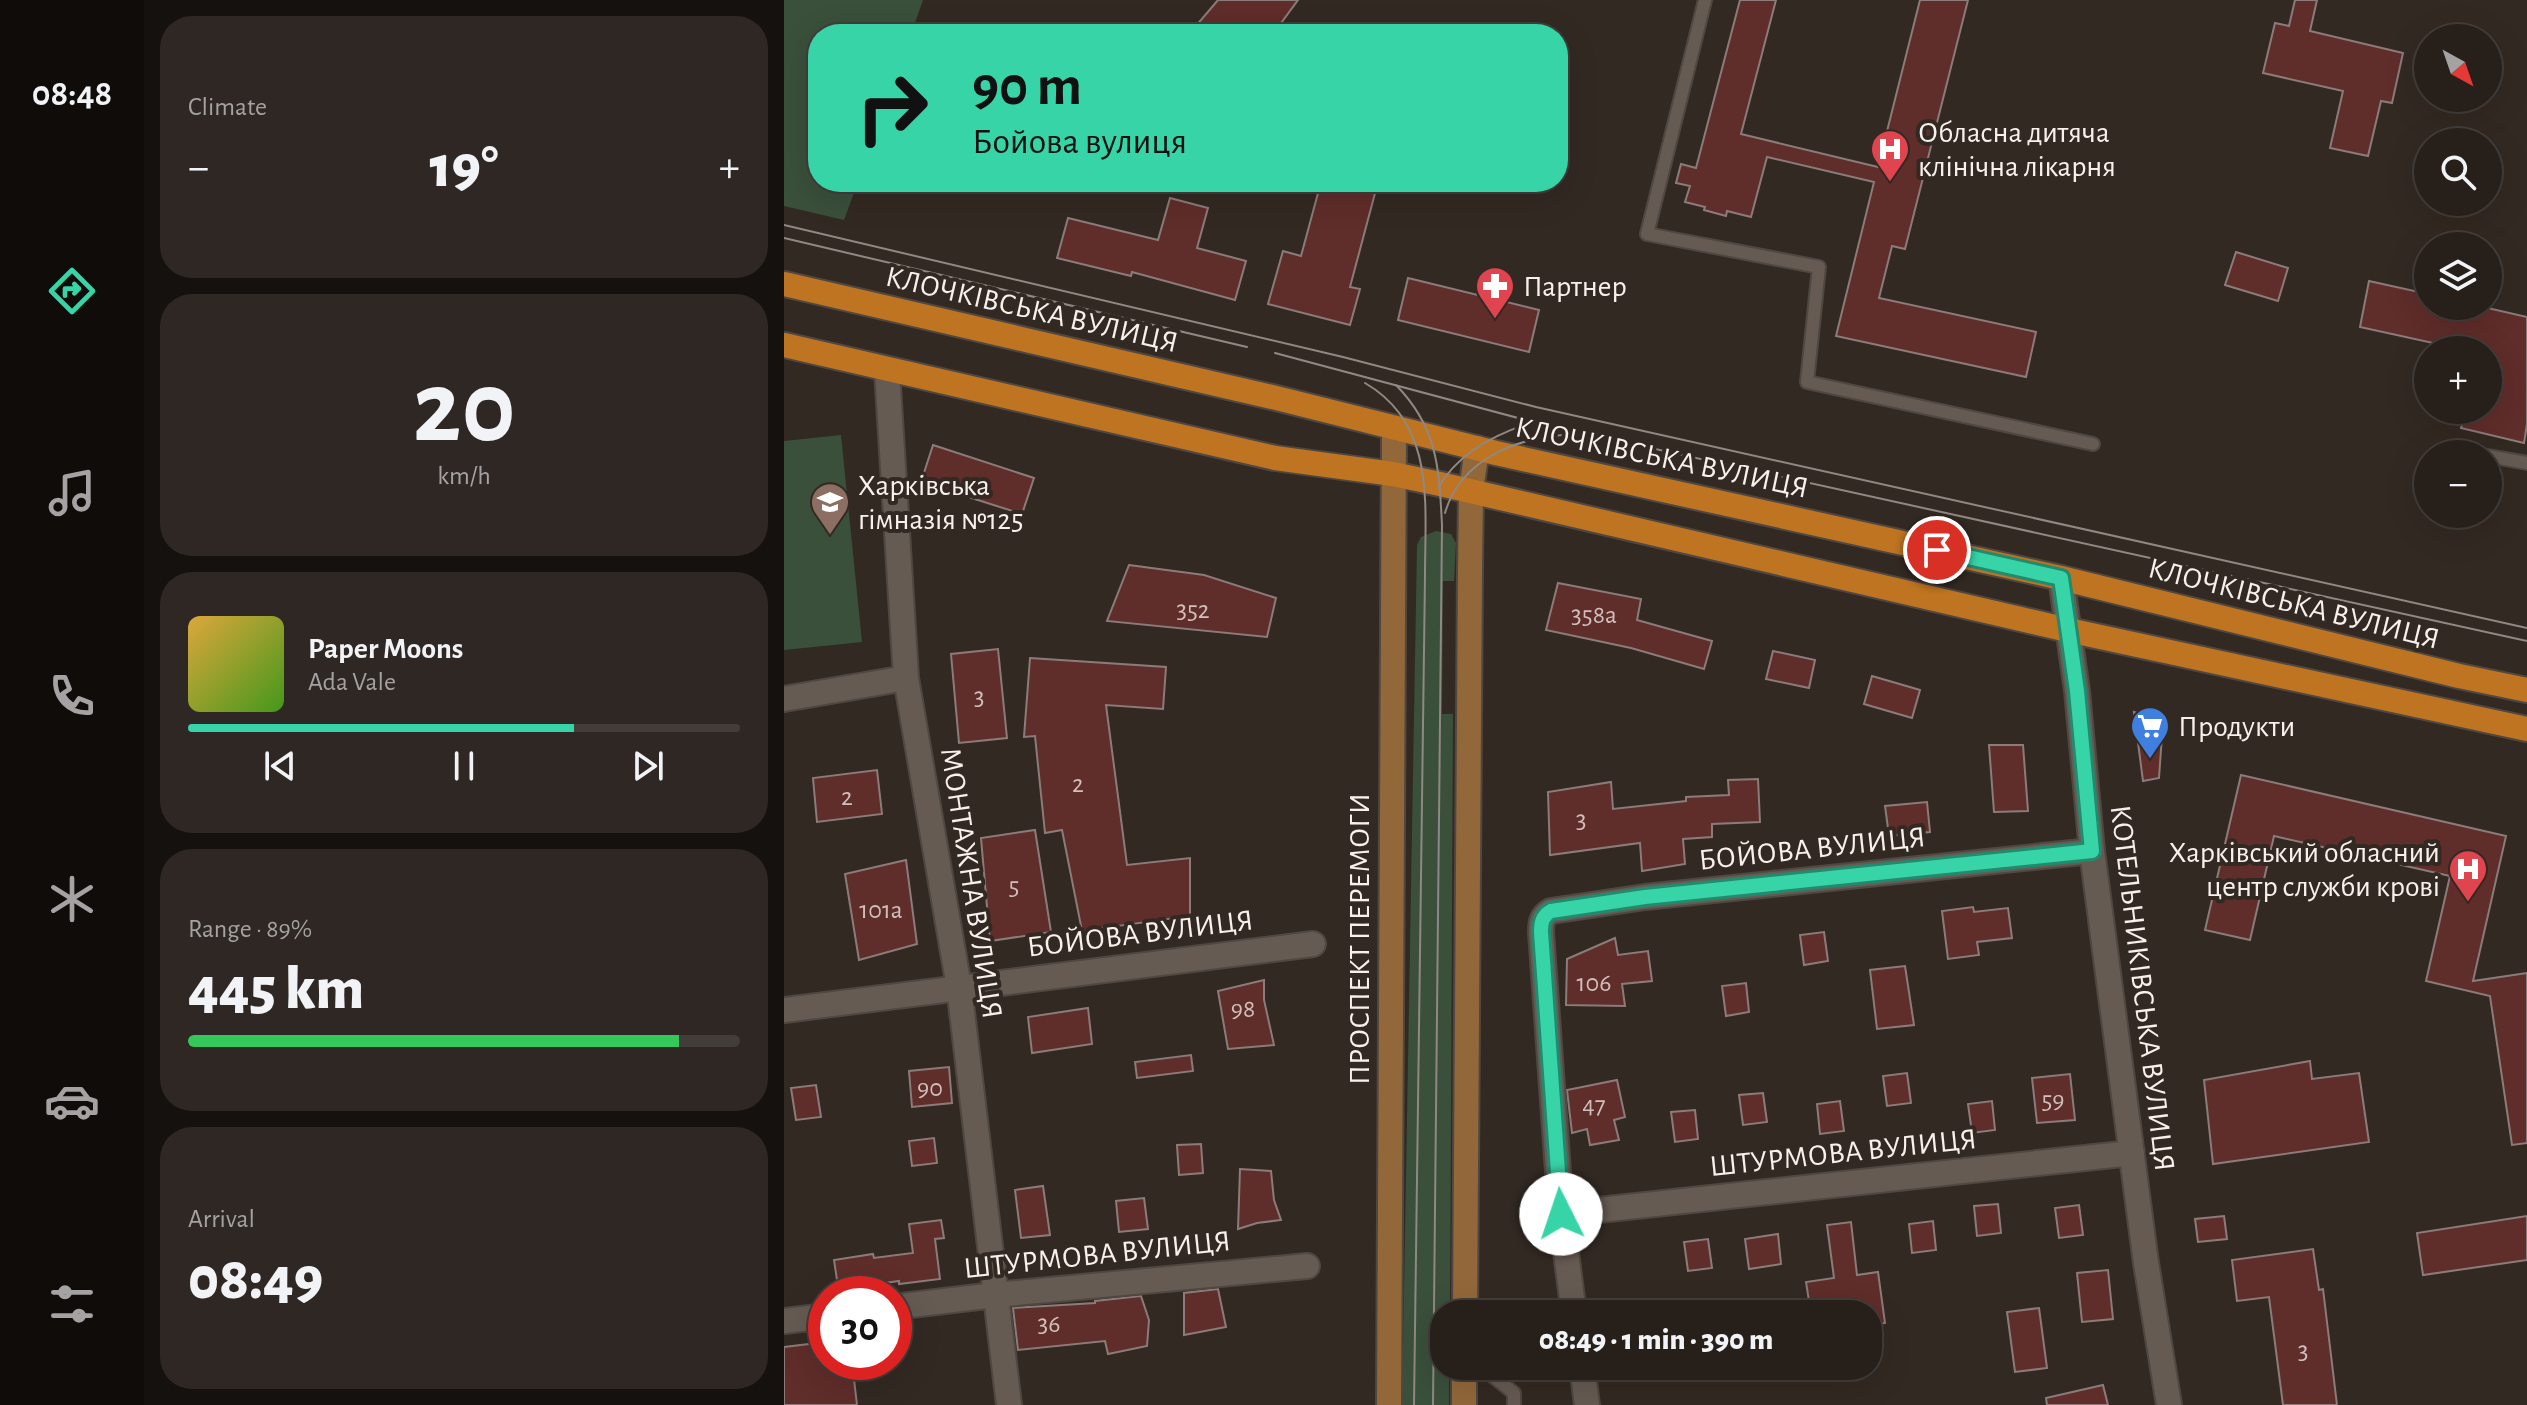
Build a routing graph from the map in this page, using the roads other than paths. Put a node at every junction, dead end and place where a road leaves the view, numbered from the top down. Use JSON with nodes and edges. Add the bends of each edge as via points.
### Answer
{"nodes":[{"id":1,"x":1705,"y":0,"type":"edge"},
{"id":2,"x":784,"y":284,"type":"edge"},
{"id":3,"x":784,"y":345,"type":"edge"},
{"id":4,"x":887,"y":370,"type":"junction"},
{"id":5,"x":1394,"y":429,"type":"junction"},
{"id":6,"x":2093,"y":444,"type":"dead end"},
{"id":7,"x":1477,"y":448,"type":"junction"},
{"id":8,"x":2502,"y":459,"type":"edge"},
{"id":9,"x":2527,"y":463,"type":"edge"},
{"id":10,"x":1393,"y":474,"type":"junction"},
{"id":11,"x":1471,"y":491,"type":"junction"},
{"id":12,"x":2061,"y":578,"type":"junction"},
{"id":13,"x":2068,"y":630,"type":"junction"},
{"id":14,"x":906,"y":678,"type":"junction"},
{"id":15,"x":2527,"y":690,"type":"edge"},
{"id":16,"x":784,"y":699,"type":"edge"},
{"id":17,"x":2527,"y":729,"type":"edge"},
{"id":18,"x":2092,"y":851,"type":"junction"},
{"id":19,"x":1313,"y":944,"type":"dead end"},
{"id":20,"x":959,"y":987,"type":"junction"},
{"id":21,"x":784,"y":1010,"type":"edge"},
{"id":22,"x":2132,"y":1153,"type":"junction"},
{"id":23,"x":1561,"y":1214,"type":"junction"},
{"id":24,"x":1307,"y":1266,"type":"dead end"},
{"id":25,"x":995,"y":1295,"type":"junction"},
{"id":26,"x":1465,"y":1300,"type":"edge"},
{"id":27,"x":1572,"y":1300,"type":"edge"},
{"id":28,"x":912,"y":1305,"type":"edge"},
{"id":29,"x":808,"y":1318,"type":"edge"},
{"id":30,"x":784,"y":1321,"type":"edge"},
{"id":31,"x":1464,"y":1380,"type":"edge"},
{"id":32,"x":1498,"y":1380,"type":"edge"},
{"id":33,"x":1584,"y":1380,"type":"edge"},
{"id":34,"x":1009,"y":1405,"type":"edge"},
{"id":35,"x":1389,"y":1405,"type":"edge"},
{"id":36,"x":1464,"y":1405,"type":"edge"},
{"id":37,"x":1514,"y":1405,"type":"edge"},
{"id":38,"x":1587,"y":1405,"type":"edge"},
{"id":39,"x":2169,"y":1405,"type":"edge"}],
"edges":[{"from":1,"to":6,"type":"lane","via":[[1647,234],[1819,267],[1807,382]]},
{"from":2,"to":5,"type":"main road","name":"КЛОЧКІВСЬКА ВУЛИЦЯ"},
{"from":3,"to":4,"type":"main road"},
{"from":4,"to":10,"type":"main road","via":[[1275,458]]},
{"from":4,"to":14,"type":"street","name":"МОНТАЖНА ВУЛИЦЯ"},
{"from":5,"to":7,"type":"main road","name":"КЛОЧКІВСЬКА ВУЛИЦЯ"},
{"from":5,"to":10,"type":"main road","name":"ПРОСПЕКТ ПЕРЕМОГИ"},
{"from":7,"to":11,"type":"main road"},
{"from":7,"to":12,"type":"main road","name":"КЛОЧКІВСЬКА ВУЛИЦЯ"},
{"from":8,"to":9,"type":"lane"},
{"from":10,"to":11,"type":"main road"},
{"from":10,"to":35,"type":"main road","name":"ПРОСПЕКТ ПЕРЕМОГИ"},
{"from":11,"to":13,"type":"main road"},
{"from":11,"to":26,"type":"main road"},
{"from":12,"to":13,"type":"street","name":"КОТЕЛЬНИКІВСЬКА ВУЛИЦЯ"},
{"from":12,"to":15,"type":"main road","name":"КЛОЧКІВСЬКА ВУЛИЦЯ"},
{"from":13,"to":17,"type":"main road"},
{"from":13,"to":18,"type":"street","name":"КОТЕЛЬНИКІВСЬКА ВУЛИЦЯ"},
{"from":14,"to":16,"type":"street"},
{"from":14,"to":20,"type":"street","name":"МОНТАЖНА ВУЛИЦЯ"},
{"from":18,"to":22,"type":"street","name":"КОТЕЛЬНИКІВСЬКА ВУЛИЦЯ"},
{"from":18,"to":23,"type":"street","name":"БОЙОВА ВУЛИЦЯ","via":[[1551,911],[1542,920]]},
{"from":19,"to":20,"type":"street","name":"БОЙОВА ВУЛИЦЯ"},
{"from":20,"to":21,"type":"street","name":"БОЙОВА ВУЛИЦЯ"},
{"from":20,"to":25,"type":"street","name":"МОНТАЖНА ВУЛИЦЯ"},
{"from":22,"to":23,"type":"street","name":"ШТУРМОВА ВУЛИЦЯ"},
{"from":22,"to":39,"type":"street","name":"КОТЕЛЬНИКІВСЬКА ВУЛИЦЯ"},
{"from":23,"to":27,"type":"street"},
{"from":24,"to":25,"type":"street","name":"ШТУРМОВА ВУЛИЦЯ"},
{"from":25,"to":28,"type":"street","name":"ШТУРМОВА ВУЛИЦЯ"},
{"from":25,"to":34,"type":"street","name":"МОНТАЖНА ВУЛИЦЯ"},
{"from":29,"to":30,"type":"street"},
{"from":31,"to":36,"type":"main road"},
{"from":32,"to":37,"type":"lane","via":[[1514,1393]]},
{"from":33,"to":38,"type":"street"}]}
